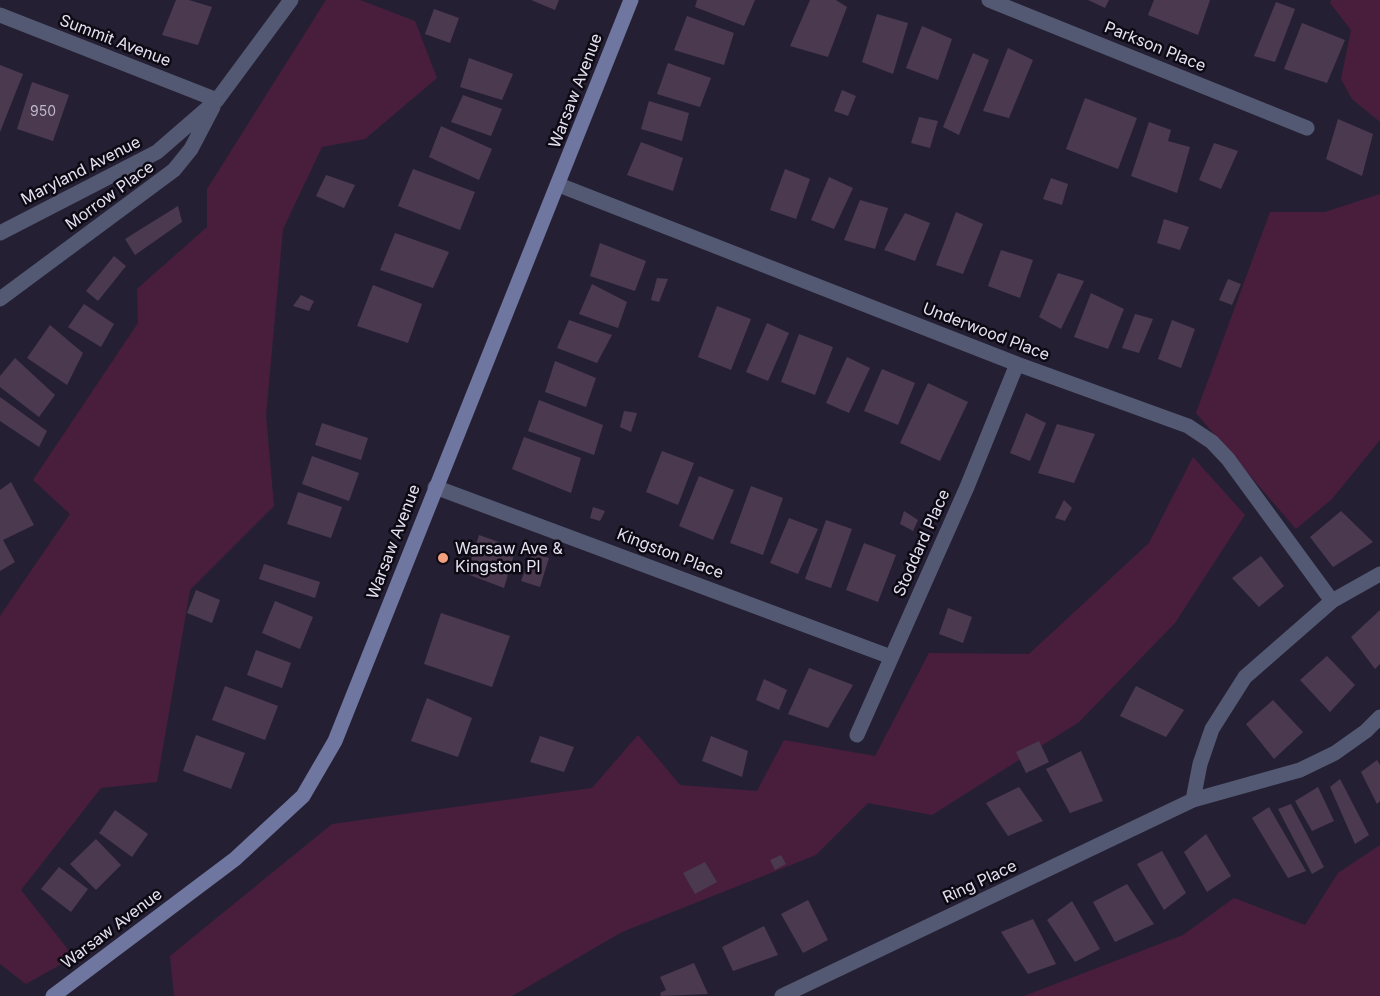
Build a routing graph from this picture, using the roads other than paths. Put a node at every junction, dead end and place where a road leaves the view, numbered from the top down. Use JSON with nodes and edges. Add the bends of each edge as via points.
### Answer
{"nodes":[{"id":1,"x":291,"y":0,"type":"edge"},
{"id":2,"x":631,"y":0,"type":"edge"},
{"id":3,"x":988,"y":0,"type":"edge"},
{"id":4,"x":0,"y":15,"type":"edge"},
{"id":5,"x":217,"y":100,"type":"junction"},
{"id":6,"x":1307,"y":128,"type":"dead end"},
{"id":7,"x":559,"y":185,"type":"junction"},
{"id":8,"x":0,"y":233,"type":"edge"},
{"id":9,"x":0,"y":299,"type":"edge"},
{"id":10,"x":1017,"y":364,"type":"junction"},
{"id":11,"x":435,"y":487,"type":"junction"},
{"id":12,"x":1380,"y":574,"type":"edge"},
{"id":13,"x":1332,"y":601,"type":"junction"},
{"id":14,"x":891,"y":657,"type":"junction"},
{"id":15,"x":1380,"y":717,"type":"edge"},
{"id":16,"x":856,"y":735,"type":"dead end"},
{"id":17,"x":1193,"y":800,"type":"junction"},
{"id":18,"x":53,"y":996,"type":"edge"},
{"id":19,"x":782,"y":996,"type":"edge"}],
"edges":[{"from":1,"to":5,"type":"street","name":"Maryland Avenue"},
{"from":2,"to":7,"type":"main road","name":"Warsaw Avenue"},
{"from":3,"to":6,"type":"street","name":"Parkson Place"},
{"from":4,"to":5,"type":"street","name":"Summit Avenue"},
{"from":5,"to":8,"type":"street","name":"Maryland Avenue","via":[[157,152]]},
{"from":5,"to":9,"type":"street","name":"Morrow Place","via":[[191,149],[174,170]]},
{"from":7,"to":10,"type":"street","name":"Underwood Place"},
{"from":7,"to":11,"type":"main road","name":"Warsaw Avenue"},
{"from":10,"to":13,"type":"street","name":"Underwood Place","via":[[1188,426],[1212,442]]},
{"from":10,"to":14,"type":"street","name":"Stoddard Place"},
{"from":11,"to":14,"type":"street","name":"Kingston Place"},
{"from":11,"to":18,"type":"main road","name":"Warsaw Avenue","via":[[335,741],[303,796],[235,858]]},
{"from":12,"to":13,"type":"street"},
{"from":13,"to":17,"type":"street","via":[[1245,677],[1231,696],[1206,746]]},
{"from":14,"to":16,"type":"street","name":"Stoddard Place"},
{"from":15,"to":17,"type":"street","name":"Ring Place","via":[[1335,753],[1300,770]]},
{"from":17,"to":19,"type":"street","name":"Ring Place"}]}
